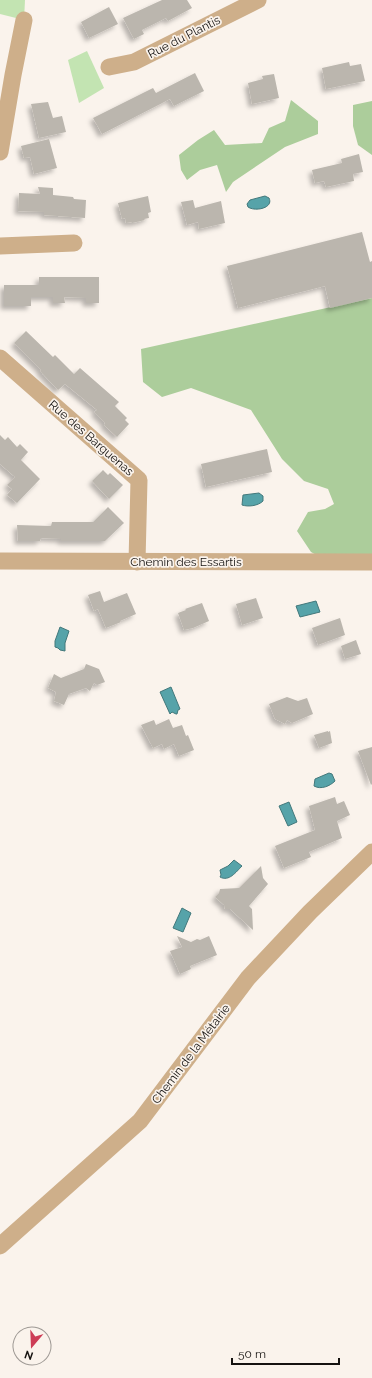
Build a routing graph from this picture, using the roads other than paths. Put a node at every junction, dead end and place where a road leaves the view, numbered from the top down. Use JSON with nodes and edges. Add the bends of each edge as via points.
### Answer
{"nodes":[{"id":1,"x":258,"y":0,"type":"edge"},
{"id":2,"x":24,"y":20,"type":"dead end"},
{"id":3,"x":109,"y":67,"type":"dead end"},
{"id":4,"x":6,"y":74,"type":"edge"},
{"id":5,"x":0,"y":152,"type":"edge"},
{"id":6,"x":74,"y":244,"type":"dead end"},
{"id":7,"x":0,"y":246,"type":"edge"},
{"id":8,"x":0,"y":358,"type":"edge"},
{"id":9,"x":0,"y":561,"type":"edge"},
{"id":10,"x":137,"y":562,"type":"junction"},
{"id":11,"x":372,"y":562,"type":"edge"},
{"id":12,"x":372,"y":852,"type":"edge"},
{"id":13,"x":0,"y":1246,"type":"edge"}],
"edges":[{"from":1,"to":3,"type":"street","name":"Rue du Plantis","via":[[134,62]]},
{"from":2,"to":4,"type":"street"},
{"from":4,"to":5,"type":"street"},
{"from":6,"to":7,"type":"street"},
{"from":8,"to":10,"type":"street","name":"Rue des Barguenas","via":[[139,480]]},
{"from":9,"to":10,"type":"street","name":"Chemin des Essartis"},
{"from":10,"to":11,"type":"street","name":"Chemin des Essartis"},
{"from":12,"to":13,"type":"street","name":"Chemin de la Métairie","via":[[310,912],[248,978],[140,1121]]}]}
